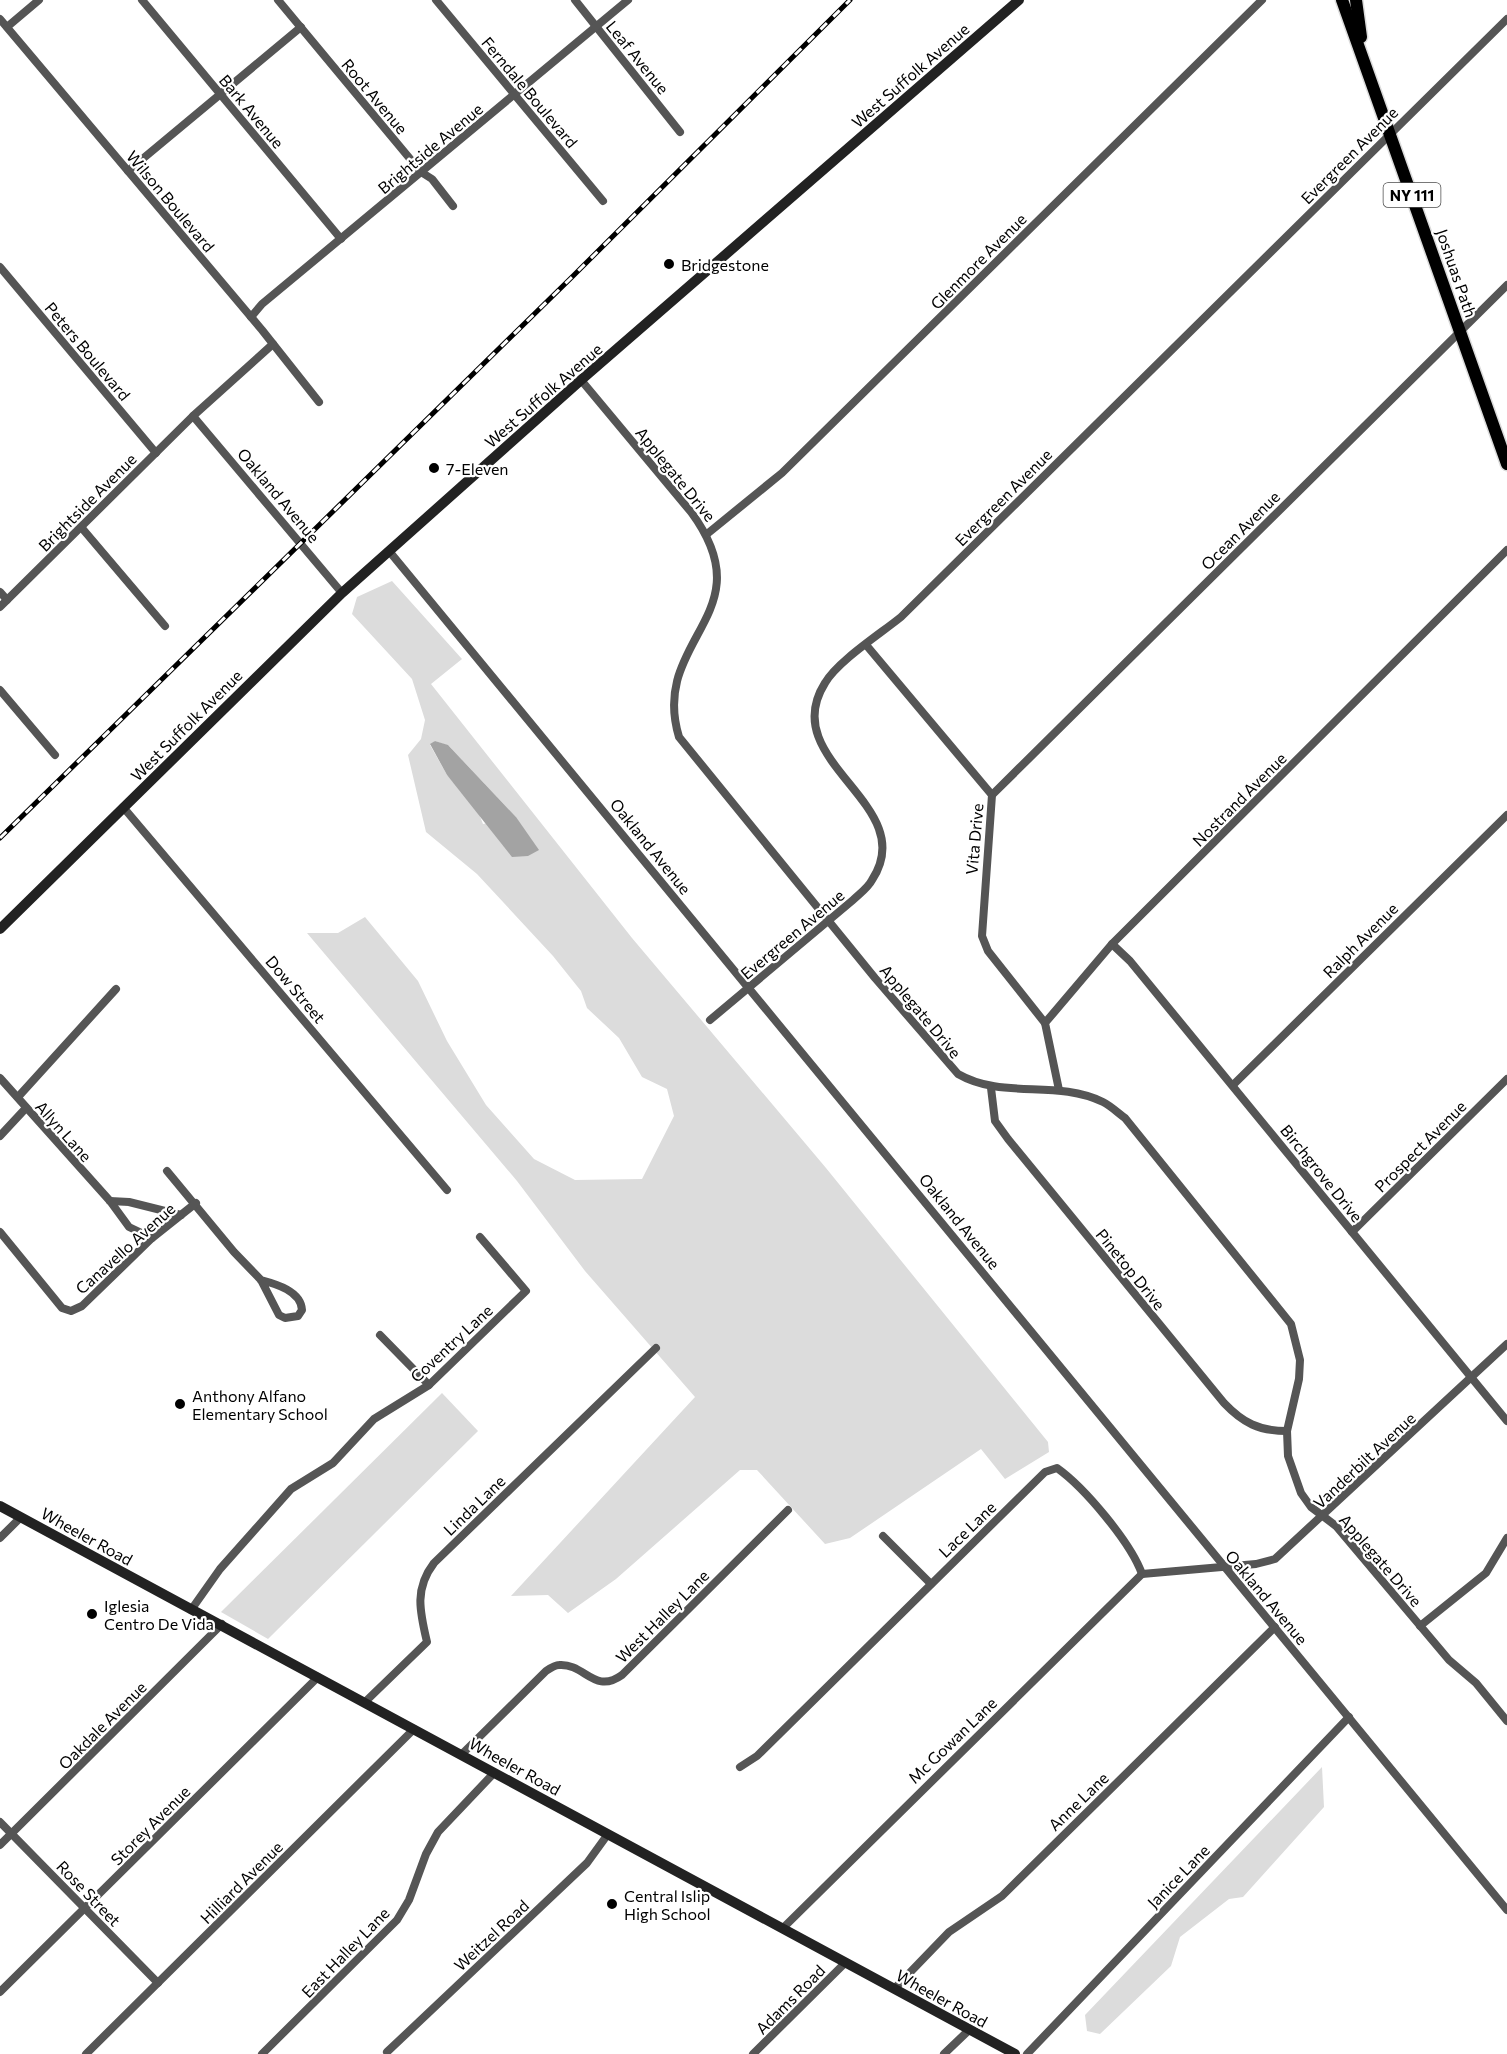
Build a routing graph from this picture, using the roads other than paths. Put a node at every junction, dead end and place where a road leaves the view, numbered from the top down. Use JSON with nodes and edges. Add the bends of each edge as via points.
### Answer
{"nodes":[{"id":1,"x":39,"y":0,"type":"edge"},
{"id":2,"x":142,"y":0,"type":"edge"},
{"id":3,"x":278,"y":0,"type":"edge"},
{"id":4,"x":436,"y":0,"type":"edge"},
{"id":5,"x":574,"y":0,"type":"edge"},
{"id":6,"x":628,"y":0,"type":"edge"},
{"id":7,"x":1019,"y":0,"type":"edge"},
{"id":8,"x":1262,"y":0,"type":"edge"},
{"id":9,"x":1342,"y":0,"type":"edge"},
{"id":10,"x":1356,"y":0,"type":"edge"},
{"id":11,"x":0,"y":19,"type":"edge"},
{"id":12,"x":1507,"y":19,"type":"edge"},
{"id":13,"x":596,"y":26,"type":"junction"},
{"id":14,"x":7,"y":27,"type":"junction"},
{"id":15,"x":301,"y":27,"type":"junction"},
{"id":16,"x":1365,"y":59,"type":"junction"},
{"id":17,"x":220,"y":94,"type":"junction"},
{"id":18,"x":514,"y":95,"type":"junction"},
{"id":19,"x":680,"y":132,"type":"dead end"},
{"id":20,"x":1390,"y":133,"type":"junction"},
{"id":21,"x":128,"y":171,"type":"junction"},
{"id":22,"x":421,"y":172,"type":"junction"},
{"id":23,"x":603,"y":201,"type":"dead end"},
{"id":24,"x":453,"y":206,"type":"dead end"},
{"id":25,"x":341,"y":239,"type":"junction"},
{"id":26,"x":0,"y":267,"type":"edge"},
{"id":27,"x":1507,"y":285,"type":"edge"},
{"id":28,"x":251,"y":317,"type":"junction"},
{"id":29,"x":1460,"y":331,"type":"junction"},
{"id":30,"x":273,"y":344,"type":"junction"},
{"id":31,"x":581,"y":380,"type":"junction"},
{"id":32,"x":319,"y":402,"type":"dead end"},
{"id":33,"x":193,"y":416,"type":"junction"},
{"id":34,"x":156,"y":453,"type":"junction"},
{"id":35,"x":1507,"y":464,"type":"edge"},
{"id":36,"x":81,"y":527,"type":"junction"},
{"id":37,"x":707,"y":534,"type":"junction"},
{"id":38,"x":1507,"y":550,"type":"edge"},
{"id":39,"x":389,"y":551,"type":"junction"},
{"id":40,"x":0,"y":591,"type":"edge"},
{"id":41,"x":342,"y":593,"type":"junction"},
{"id":42,"x":7,"y":600,"type":"junction"},
{"id":43,"x":0,"y":607,"type":"edge"},
{"id":44,"x":165,"y":626,"type":"dead end"},
{"id":45,"x":867,"y":646,"type":"junction"},
{"id":46,"x":0,"y":690,"type":"edge"},
{"id":47,"x":55,"y":755,"type":"dead end"},
{"id":48,"x":992,"y":795,"type":"junction"},
{"id":49,"x":123,"y":807,"type":"junction"},
{"id":50,"x":1507,"y":815,"type":"edge"},
{"id":51,"x":830,"y":921,"type":"junction"},
{"id":52,"x":0,"y":929,"type":"edge"},
{"id":53,"x":1112,"y":944,"type":"junction"},
{"id":54,"x":749,"y":987,"type":"junction"},
{"id":55,"x":116,"y":989,"type":"dead end"},
{"id":56,"x":710,"y":1020,"type":"dead end"},
{"id":57,"x":1045,"y":1023,"type":"junction"},
{"id":58,"x":0,"y":1078,"type":"edge"},
{"id":59,"x":1507,"y":1079,"type":"edge"},
{"id":60,"x":1233,"y":1085,"type":"junction"},
{"id":61,"x":991,"y":1088,"type":"junction"},
{"id":62,"x":1059,"y":1090,"type":"junction"},
{"id":63,"x":18,"y":1097,"type":"junction"},
{"id":64,"x":26,"y":1108,"type":"junction"},
{"id":65,"x":0,"y":1136,"type":"edge"},
{"id":66,"x":167,"y":1171,"type":"dead end"},
{"id":67,"x":447,"y":1190,"type":"dead end"},
{"id":68,"x":110,"y":1201,"type":"junction"},
{"id":69,"x":196,"y":1203,"type":"junction"},
{"id":70,"x":181,"y":1215,"type":"junction"},
{"id":71,"x":0,"y":1232,"type":"edge"},
{"id":72,"x":1352,"y":1232,"type":"junction"},
{"id":73,"x":480,"y":1237,"type":"dead end"},
{"id":74,"x":152,"y":1238,"type":"junction"},
{"id":75,"x":261,"y":1280,"type":"junction"},
{"id":76,"x":380,"y":1335,"type":"dead end"},
{"id":77,"x":1507,"y":1344,"type":"edge"},
{"id":78,"x":656,"y":1348,"type":"dead end"},
{"id":79,"x":1472,"y":1377,"type":"junction"},
{"id":80,"x":429,"y":1385,"type":"junction"},
{"id":81,"x":1507,"y":1421,"type":"edge"},
{"id":82,"x":1287,"y":1431,"type":"junction"},
{"id":83,"x":0,"y":1506,"type":"edge"},
{"id":84,"x":788,"y":1510,"type":"dead end"},
{"id":85,"x":21,"y":1517,"type":"junction"},
{"id":86,"x":1323,"y":1517,"type":"junction"},
{"id":87,"x":883,"y":1536,"type":"dead end"},
{"id":88,"x":0,"y":1538,"type":"edge"},
{"id":89,"x":1507,"y":1538,"type":"edge"},
{"id":90,"x":1225,"y":1567,"type":"junction"},
{"id":91,"x":1142,"y":1574,"type":"junction"},
{"id":92,"x":931,"y":1584,"type":"junction"},
{"id":93,"x":191,"y":1610,"type":"junction"},
{"id":94,"x":222,"y":1624,"type":"junction"},
{"id":95,"x":1420,"y":1626,"type":"junction"},
{"id":96,"x":1275,"y":1627,"type":"junction"},
{"id":97,"x":318,"y":1677,"type":"junction"},
{"id":98,"x":365,"y":1702,"type":"junction"},
{"id":99,"x":1349,"y":1717,"type":"junction"},
{"id":100,"x":1507,"y":1721,"type":"edge"},
{"id":101,"x":414,"y":1729,"type":"junction"},
{"id":102,"x":462,"y":1754,"type":"junction"},
{"id":103,"x":741,"y":1767,"type":"dead end"},
{"id":104,"x":494,"y":1773,"type":"junction"},
{"id":105,"x":0,"y":1822,"type":"edge"},
{"id":106,"x":12,"y":1834,"type":"junction"},
{"id":107,"x":608,"y":1834,"type":"junction"},
{"id":108,"x":0,"y":1845,"type":"edge"},
{"id":109,"x":85,"y":1908,"type":"junction"},
{"id":110,"x":1507,"y":1910,"type":"edge"},
{"id":111,"x":783,"y":1928,"type":"junction"},
{"id":112,"x":845,"y":1963,"type":"junction"},
{"id":113,"x":158,"y":1983,"type":"junction"},
{"id":114,"x":895,"y":1988,"type":"junction"},
{"id":115,"x":0,"y":1992,"type":"edge"},
{"id":116,"x":969,"y":2030,"type":"junction"},
{"id":117,"x":387,"y":2052,"type":"dead end"},
{"id":118,"x":86,"y":2054,"type":"edge"},
{"id":119,"x":262,"y":2054,"type":"edge"},
{"id":120,"x":753,"y":2054,"type":"edge"},
{"id":121,"x":944,"y":2054,"type":"edge"},
{"id":122,"x":1015,"y":2054,"type":"edge"},
{"id":123,"x":1027,"y":2054,"type":"edge"}],
"edges":[{"from":1,"to":14,"type":"street"},
{"from":2,"to":17,"type":"street","name":"Bark Avenue"},
{"from":3,"to":15,"type":"street","name":"Root Avenue"},
{"from":4,"to":18,"type":"street","name":"Ferndale Boulevard"},
{"from":5,"to":13,"type":"street","name":"Leaf Avenue"},
{"from":6,"to":13,"type":"street","name":"Brightside Avenue"},
{"from":7,"to":31,"type":"main road","name":"West Suffolk Avenue"},
{"from":8,"to":37,"type":"street","name":"Glenmore Avenue","via":[[782,473]]},
{"from":9,"to":16,"type":"main road","name":"Joshuas Path","number":"NY 111"},
{"from":10,"to":16,"type":"main road","name":"Joshuas Path","number":"NY 111"},
{"from":11,"to":14,"type":"street","name":"Wilson Boulevard"},
{"from":12,"to":20,"type":"street","name":"Evergreen Avenue"},
{"from":13,"to":18,"type":"street","name":"Brightside Avenue"},
{"from":13,"to":19,"type":"street","name":"Leaf Avenue"},
{"from":14,"to":21,"type":"street","name":"Wilson Boulevard"},
{"from":15,"to":17,"type":"street"},
{"from":15,"to":22,"type":"street","name":"Root Avenue"},
{"from":16,"to":20,"type":"main road","name":"Joshuas Path","number":"NY 111"},
{"from":17,"to":21,"type":"street"},
{"from":17,"to":25,"type":"street","name":"Bark Avenue"},
{"from":18,"to":22,"type":"street","name":"Brightside Avenue"},
{"from":18,"to":23,"type":"street","name":"Ferndale Boulevard"},
{"from":20,"to":29,"type":"main road","name":"Joshuas Path","number":"NY 111"},
{"from":20,"to":45,"type":"street","name":"Evergreen Avenue"},
{"from":21,"to":28,"type":"street","name":"Wilson Boulevard"},
{"from":22,"to":24,"type":"street","name":"Root Avenue","via":[[432,179]]},
{"from":22,"to":25,"type":"street","name":"Brightside Avenue"},
{"from":25,"to":28,"type":"street","name":"Brightside Avenue"},
{"from":26,"to":34,"type":"street","name":"Peters Boulevard"},
{"from":27,"to":29,"type":"street","name":"Ocean Avenue"},
{"from":28,"to":30,"type":"street","name":"Wilson Boulevard"},
{"from":29,"to":35,"type":"main road","name":"Joshuas Path","number":"NY 111"},
{"from":29,"to":48,"type":"street","name":"Ocean Avenue"},
{"from":30,"to":32,"type":"street","name":"Wilson Boulevard"},
{"from":30,"to":33,"type":"street","name":"Brightside Avenue"},
{"from":31,"to":37,"type":"street","name":"Applegate Drive"},
{"from":31,"to":39,"type":"main road","name":"West Suffolk Avenue"},
{"from":33,"to":34,"type":"street","name":"Brightside Avenue"},
{"from":33,"to":41,"type":"street","name":"Oakland Avenue"},
{"from":34,"to":36,"type":"street","name":"Brightside Avenue"},
{"from":36,"to":42,"type":"street","name":"Brightside Avenue"},
{"from":36,"to":44,"type":"street"},
{"from":37,"to":51,"type":"street","name":"Applegate Drive","via":[[716,558],[718,581],[713,606],[686,655],[674,688],[673,715],[679,737]]},
{"from":38,"to":53,"type":"street","name":"Nostrand Avenue"},
{"from":39,"to":41,"type":"main road","name":"West Suffolk Avenue"},
{"from":39,"to":54,"type":"street","name":"Oakland Avenue"},
{"from":40,"to":42,"type":"street"},
{"from":41,"to":49,"type":"main road","name":"West Suffolk Avenue"},
{"from":42,"to":43,"type":"street","name":"Brightside Avenue"},
{"from":45,"to":48,"type":"street","name":"Vita Drive"},
{"from":45,"to":51,"type":"street","name":"Evergreen Avenue","via":[[825,683],[814,722],[818,741],[829,759],[879,824],[881,844],[880,863],[872,880]]},
{"from":46,"to":47,"type":"street"},
{"from":48,"to":57,"type":"street","name":"Vita Drive","via":[[982,936],[988,951]]},
{"from":49,"to":52,"type":"main road","name":"West Suffolk Avenue"},
{"from":49,"to":67,"type":"street","name":"Dow Street"},
{"from":50,"to":60,"type":"street","name":"Ralph Avenue"},
{"from":51,"to":54,"type":"street","name":"Evergreen Avenue"},
{"from":51,"to":61,"type":"street","name":"Applegate Drive","via":[[941,1057],[958,1074]]},
{"from":53,"to":57,"type":"street","name":"Nostrand Avenue"},
{"from":53,"to":60,"type":"street","name":"Birchgrove Drive"},
{"from":54,"to":56,"type":"street","name":"Evergreen Avenue"},
{"from":54,"to":90,"type":"street","name":"Oakland Avenue"},
{"from":55,"to":63,"type":"street"},
{"from":57,"to":62,"type":"street"},
{"from":58,"to":63,"type":"street","name":"Allyn Lane"},
{"from":59,"to":72,"type":"street","name":"Prospect Avenue"},
{"from":60,"to":72,"type":"street","name":"Birchgrove Drive"},
{"from":61,"to":62,"type":"street","name":"Applegate Drive"},
{"from":61,"to":82,"type":"street","name":"Pinetop Drive","via":[[995,1121],[1008,1139],[1224,1403],[1238,1418],[1253,1426]]},
{"from":62,"to":82,"type":"street","name":"Applegate Drive","via":[[1104,1102],[1125,1119],[1292,1324],[1300,1360]]},
{"from":63,"to":64,"type":"street","name":"Allyn Lane"},
{"from":64,"to":65,"type":"street"},
{"from":64,"to":68,"type":"street","name":"Allyn Lane"},
{"from":66,"to":69,"type":"street","name":"Canavello Avenue"},
{"from":68,"to":70,"type":"street"},
{"from":68,"to":74,"type":"street","name":"Allyn Lane","via":[[129,1227]]},
{"from":69,"to":70,"type":"street","name":"Canavello Avenue"},
{"from":69,"to":75,"type":"street","name":"Canavello Avenue"},
{"from":70,"to":74,"type":"street","name":"Canavello Avenue"},
{"from":71,"to":74,"type":"street","name":"Canavello Avenue","via":[[62,1308],[71,1311],[82,1306]]},
{"from":72,"to":79,"type":"street","name":"Birchgrove Drive"},
{"from":73,"to":80,"type":"street","name":"Coventry Lane","via":[[526,1291]]},
{"from":75,"to":75,"type":"street","name":"Canavello Avenue","via":[[279,1315],[298,1316],[302,1310],[298,1298],[280,1285]]},
{"from":76,"to":80,"type":"street"},
{"from":77,"to":79,"type":"street","name":"Vanderbilt Avenue"},
{"from":78,"to":98,"type":"street","name":"Linda Lane","via":[[434,1563],[419,1592],[419,1611],[427,1642]]},
{"from":79,"to":81,"type":"street","name":"Birchgrove Drive"},
{"from":79,"to":86,"type":"street","name":"Vanderbilt Avenue"},
{"from":80,"to":93,"type":"street","name":"Coventry Lane","via":[[374,1419],[333,1462],[291,1489],[220,1569]]},
{"from":82,"to":86,"type":"street","name":"Applegate Drive","via":[[1292,1474],[1311,1507]]},
{"from":83,"to":85,"type":"main road","name":"Wheeler Road"},
{"from":84,"to":102,"type":"street","name":"West Halley Lane","via":[[612,1683],[597,1682],[559,1665],[546,1671]]},
{"from":85,"to":88,"type":"street"},
{"from":85,"to":93,"type":"main road","name":"Wheeler Road"},
{"from":86,"to":90,"type":"street","name":"Vanderbilt Avenue","via":[[1275,1559]]},
{"from":86,"to":95,"type":"street","name":"Applegate Drive","via":[[1336,1526]]},
{"from":87,"to":92,"type":"street"},
{"from":89,"to":95,"type":"street","via":[[1486,1573]]},
{"from":90,"to":91,"type":"street"},
{"from":90,"to":96,"type":"street","name":"Oakland Avenue"},
{"from":91,"to":92,"type":"street","name":"Lace Lane","via":[[1130,1549],[1075,1481],[1057,1468],[1045,1472]]},
{"from":91,"to":111,"type":"street","name":"Mc Gowan Lane"},
{"from":92,"to":103,"type":"street","name":"Lace Lane","via":[[758,1756]]},
{"from":93,"to":94,"type":"main road","name":"Wheeler Road"},
{"from":94,"to":97,"type":"main road","name":"Wheeler Road"},
{"from":94,"to":106,"type":"street","name":"Oakdale Avenue"},
{"from":95,"to":100,"type":"street","name":"Applegate Drive"},
{"from":96,"to":99,"type":"street","name":"Oakland Avenue"},
{"from":96,"to":114,"type":"street","name":"Anne Lane","via":[[1002,1896],[949,1932]]},
{"from":97,"to":98,"type":"main road","name":"Wheeler Road"},
{"from":97,"to":109,"type":"street","name":"Storey Avenue"},
{"from":98,"to":101,"type":"main road","name":"Wheeler Road"},
{"from":99,"to":110,"type":"street","name":"Oakland Avenue"},
{"from":99,"to":123,"type":"street","name":"Janice Lane"},
{"from":101,"to":102,"type":"main road","name":"Wheeler Road"},
{"from":101,"to":113,"type":"street","name":"Hilliard Avenue"},
{"from":102,"to":104,"type":"main road","name":"Wheeler Road"},
{"from":104,"to":107,"type":"main road","name":"Wheeler Road"},
{"from":104,"to":119,"type":"street","name":"East Halley Lane","via":[[438,1832],[397,1920]]},
{"from":105,"to":106,"type":"street","name":"Rose Street"},
{"from":106,"to":108,"type":"street","name":"Oakdale Avenue"},
{"from":106,"to":109,"type":"street","name":"Rose Street"},
{"from":107,"to":111,"type":"main road","name":"Wheeler Road"},
{"from":107,"to":117,"type":"street","name":"Weitzel Road","via":[[587,1863]]},
{"from":109,"to":113,"type":"street","name":"Rose Street"},
{"from":109,"to":115,"type":"street","name":"Storey Avenue"},
{"from":111,"to":112,"type":"main road","name":"Wheeler Road"},
{"from":112,"to":114,"type":"main road","name":"Wheeler Road"},
{"from":112,"to":120,"type":"street","name":"Adams Road"},
{"from":113,"to":118,"type":"street","name":"Hilliard Avenue"},
{"from":114,"to":116,"type":"main road","name":"Wheeler Road"},
{"from":116,"to":121,"type":"street"},
{"from":116,"to":122,"type":"main road","name":"Wheeler Road"}]}
